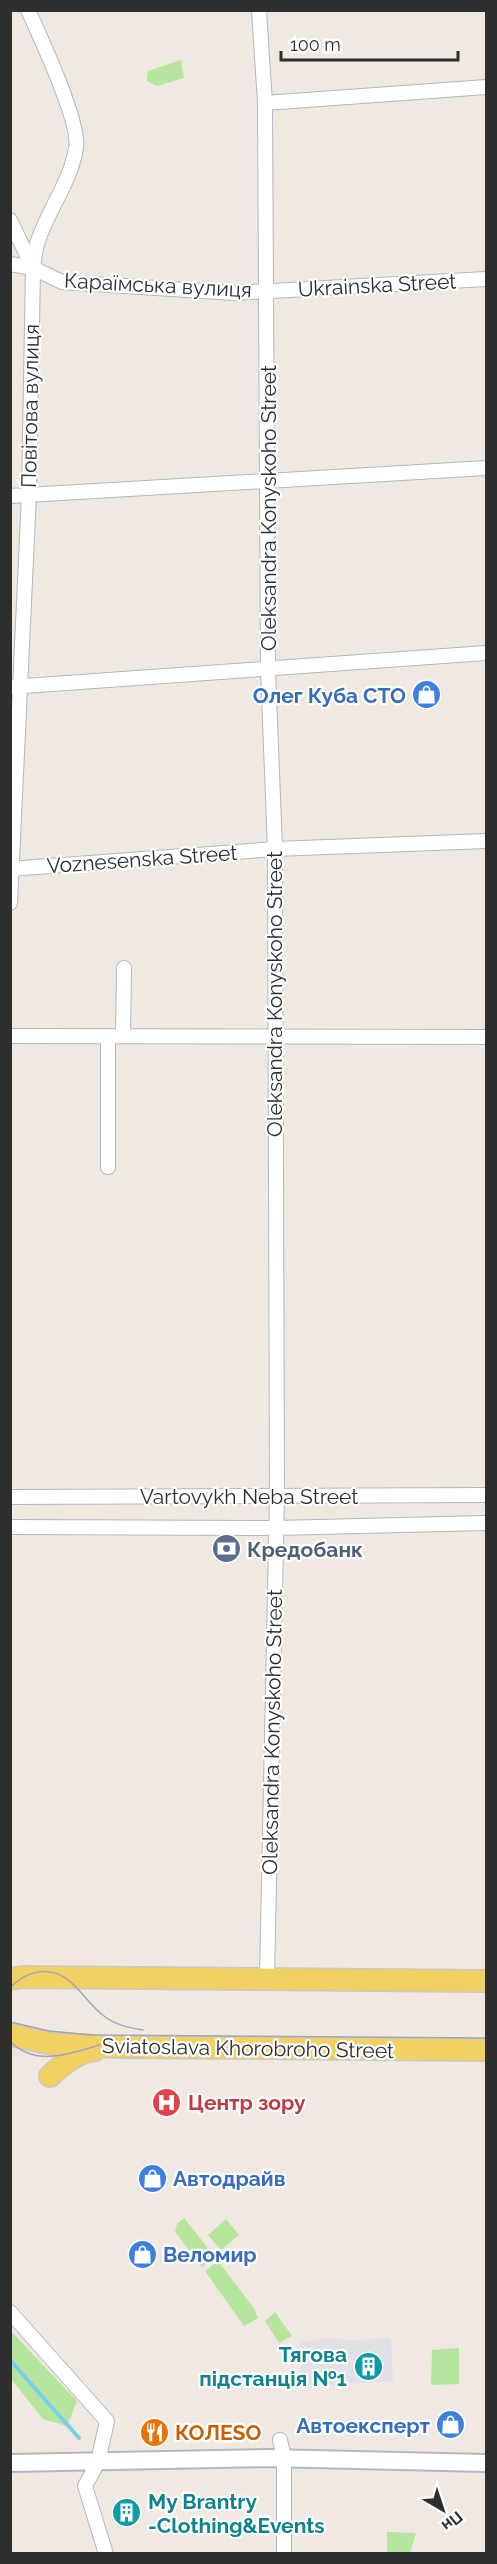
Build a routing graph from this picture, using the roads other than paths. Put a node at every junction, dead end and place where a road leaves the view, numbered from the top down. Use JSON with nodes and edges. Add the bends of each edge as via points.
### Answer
{"nodes":[{"id":1,"x":28,"y":10,"type":"edge"},
{"id":2,"x":259,"y":10,"type":"edge"},
{"id":3,"x":486,"y":87,"type":"edge"},
{"id":4,"x":266,"y":103,"type":"junction"},
{"id":5,"x":10,"y":219,"type":"edge"},
{"id":6,"x":10,"y":264,"type":"edge"},
{"id":7,"x":33,"y":268,"type":"junction"},
{"id":8,"x":486,"y":279,"type":"edge"},
{"id":9,"x":268,"y":291,"type":"junction"},
{"id":10,"x":486,"y":468,"type":"edge"},
{"id":11,"x":267,"y":482,"type":"junction"},
{"id":12,"x":29,"y":495,"type":"junction"},
{"id":13,"x":10,"y":496,"type":"edge"},
{"id":14,"x":486,"y":653,"type":"edge"},
{"id":15,"x":268,"y":670,"type":"junction"},
{"id":16,"x":16,"y":687,"type":"edge"},
{"id":17,"x":486,"y":840,"type":"edge"},
{"id":18,"x":275,"y":849,"type":"junction"},
{"id":19,"x":12,"y":869,"type":"edge"},
{"id":20,"x":10,"y":903,"type":"edge"},
{"id":21,"x":124,"y":968,"type":"dead end"},
{"id":22,"x":10,"y":1036,"type":"edge"},
{"id":23,"x":108,"y":1036,"type":"junction"},
{"id":24,"x":123,"y":1036,"type":"junction"},
{"id":25,"x":275,"y":1037,"type":"junction"},
{"id":26,"x":486,"y":1037,"type":"edge"},
{"id":27,"x":108,"y":1167,"type":"dead end"},
{"id":28,"x":486,"y":1495,"type":"edge"},
{"id":29,"x":277,"y":1496,"type":"junction"},
{"id":30,"x":10,"y":1497,"type":"edge"},
{"id":31,"x":486,"y":1523,"type":"edge"},
{"id":32,"x":10,"y":1527,"type":"edge"},
{"id":33,"x":276,"y":1528,"type":"junction"},
{"id":34,"x":267,"y":1978,"type":"junction"},
{"id":35,"x":10,"y":1979,"type":"edge"},
{"id":36,"x":486,"y":1981,"type":"edge"},
{"id":37,"x":10,"y":2035,"type":"edge"},
{"id":38,"x":119,"y":2047,"type":"junction"},
{"id":39,"x":486,"y":2050,"type":"edge"},
{"id":40,"x":50,"y":2076,"type":"dead end"},
{"id":41,"x":10,"y":2312,"type":"edge"},
{"id":42,"x":280,"y":2440,"type":"dead end"},
{"id":43,"x":284,"y":2458,"type":"junction"},
{"id":44,"x":98,"y":2462,"type":"junction"},
{"id":45,"x":10,"y":2463,"type":"edge"},
{"id":46,"x":486,"y":2463,"type":"edge"},
{"id":47,"x":106,"y":2553,"type":"edge"},
{"id":48,"x":284,"y":2553,"type":"edge"}],
"edges":[{"from":1,"to":7,"type":"street","name":"Повітова вулиця","via":[[60,84],[77,147],[38,241]]},
{"from":2,"to":4,"type":"street","name":"Oleksandra Konyskoho Street"},
{"from":3,"to":4,"type":"street"},
{"from":4,"to":9,"type":"street","name":"Oleksandra Konyskoho Street"},
{"from":5,"to":7,"type":"street"},
{"from":6,"to":7,"type":"street","name":"Караїмська вулиця"},
{"from":7,"to":9,"type":"street","name":"Караїмська вулиця","via":[[62,282],[234,293]]},
{"from":7,"to":12,"type":"street","name":"Повітова вулиця"},
{"from":8,"to":9,"type":"street","name":"Ukrainska Street"},
{"from":9,"to":11,"type":"street","name":"Oleksandra Konyskoho Street"},
{"from":10,"to":11,"type":"street"},
{"from":11,"to":12,"type":"street"},
{"from":11,"to":15,"type":"street","name":"Oleksandra Konyskoho Street"},
{"from":12,"to":13,"type":"street"},
{"from":12,"to":16,"type":"street","name":"Повітова вулиця"},
{"from":14,"to":15,"type":"street"},
{"from":15,"to":16,"type":"street"},
{"from":15,"to":18,"type":"street","name":"Oleksandra Konyskoho Street"},
{"from":16,"to":19,"type":"street","name":"Повітова вулиця"},
{"from":17,"to":18,"type":"street","name":"Voznesenska Street"},
{"from":18,"to":19,"type":"street","name":"Voznesenska Street"},
{"from":18,"to":25,"type":"street","name":"Oleksandra Konyskoho Street"},
{"from":19,"to":20,"type":"street","name":"Повітова вулиця"},
{"from":21,"to":24,"type":"street"},
{"from":22,"to":23,"type":"street"},
{"from":23,"to":24,"type":"street"},
{"from":23,"to":27,"type":"street"},
{"from":24,"to":25,"type":"street"},
{"from":25,"to":26,"type":"street"},
{"from":25,"to":29,"type":"street","name":"Oleksandra Konyskoho Street"},
{"from":28,"to":29,"type":"street","name":"Vartovykh Neba Street"},
{"from":29,"to":30,"type":"street","name":"Vartovykh Neba Street"},
{"from":29,"to":33,"type":"street","name":"Oleksandra Konyskoho Street"},
{"from":31,"to":33,"type":"street","name":"Vartovykh Neba Street"},
{"from":32,"to":33,"type":"street","name":"Vartovykh Neba Street"},
{"from":33,"to":34,"type":"street","name":"Oleksandra Konyskoho Street"},
{"from":34,"to":35,"type":"main road"},
{"from":34,"to":36,"type":"main road"},
{"from":37,"to":38,"type":"main road","name":"Sviatoslava Khorobroho Street","via":[[52,2043]]},
{"from":38,"to":39,"type":"main road","name":"Sviatoslava Khorobroho Street"},
{"from":38,"to":40,"type":"main road","via":[[88,2051],[66,2061]]},
{"from":41,"to":44,"type":"street","via":[[107,2421]]},
{"from":42,"to":43,"type":"street"},
{"from":43,"to":44,"type":"street"},
{"from":43,"to":46,"type":"street"},
{"from":43,"to":48,"type":"street"},
{"from":44,"to":45,"type":"street"},
{"from":44,"to":47,"type":"street","via":[[85,2486]]}]}
